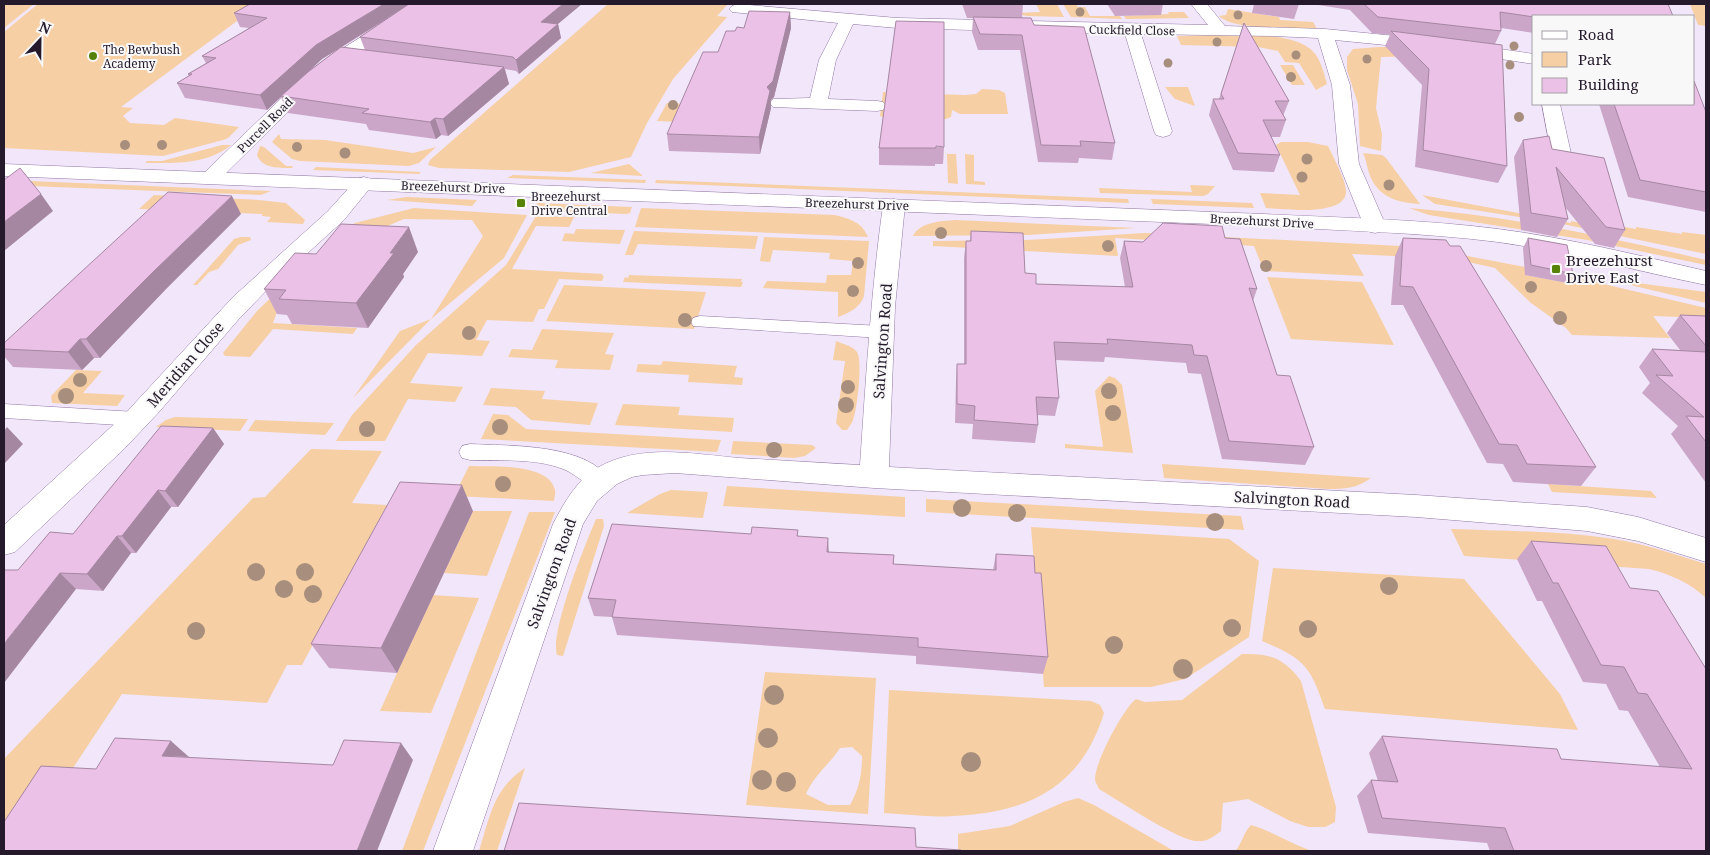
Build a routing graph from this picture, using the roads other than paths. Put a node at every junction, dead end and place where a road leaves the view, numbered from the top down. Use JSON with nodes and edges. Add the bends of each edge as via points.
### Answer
{"nodes":[{"id":1,"x":424,"y":4,"type":"edge"},
{"id":2,"x":1199,"y":4,"type":"edge"},
{"id":3,"x":737,"y":9,"type":"dead end"},
{"id":4,"x":847,"y":20,"type":"junction"},
{"id":5,"x":1132,"y":30,"type":"junction"},
{"id":6,"x":1220,"y":30,"type":"junction"},
{"id":7,"x":1325,"y":34,"type":"junction"},
{"id":8,"x":343,"y":55,"type":"junction"},
{"id":9,"x":374,"y":59,"type":"edge"},
{"id":10,"x":1532,"y":60,"type":"edge"},
{"id":11,"x":779,"y":103,"type":"dead end"},
{"id":12,"x":818,"y":104,"type":"junction"},
{"id":13,"x":1550,"y":105,"type":"edge"},
{"id":14,"x":877,"y":106,"type":"dead end"},
{"id":15,"x":1163,"y":131,"type":"dead end"},
{"id":16,"x":1562,"y":158,"type":"edge"},
{"id":17,"x":4,"y":170,"type":"edge"},
{"id":18,"x":211,"y":177,"type":"junction"},
{"id":19,"x":364,"y":183,"type":"junction"},
{"id":20,"x":894,"y":205,"type":"junction"},
{"id":21,"x":1375,"y":226,"type":"junction"},
{"id":22,"x":1706,"y":278,"type":"edge"},
{"id":23,"x":700,"y":322,"type":"dead end"},
{"id":24,"x":881,"y":332,"type":"junction"},
{"id":25,"x":4,"y":411,"type":"edge"},
{"id":26,"x":136,"y":420,"type":"junction"},
{"id":27,"x":470,"y":452,"type":"dead end"},
{"id":28,"x":874,"y":477,"type":"junction"},
{"id":29,"x":600,"y":482,"type":"junction"},
{"id":30,"x":4,"y":543,"type":"edge"},
{"id":31,"x":1706,"y":550,"type":"edge"},
{"id":32,"x":454,"y":851,"type":"edge"}],
"edges":[{"from":1,"to":8,"type":"street","name":"Purcell Road"},
{"from":2,"to":6,"type":"street"},
{"from":3,"to":4,"type":"street","name":"Cuckfield Close"},
{"from":4,"to":5,"type":"street","name":"Cuckfield Close","via":[[921,17]]},
{"from":4,"to":12,"type":"street","via":[[827,58]]},
{"from":5,"to":6,"type":"street","name":"Cuckfield Close"},
{"from":5,"to":15,"type":"street"},
{"from":6,"to":7,"type":"street","name":"Cuckfield Close"},
{"from":7,"to":10,"type":"street","name":"Cuckfield Close"},
{"from":7,"to":21,"type":"street","via":[[1340,80],[1349,164]]},
{"from":8,"to":9,"type":"street"},
{"from":8,"to":18,"type":"street","name":"Purcell Road","via":[[298,92]]},
{"from":11,"to":12,"type":"street"},
{"from":12,"to":14,"type":"street"},
{"from":13,"to":16,"type":"street"},
{"from":17,"to":18,"type":"street","name":"Breezehurst Drive"},
{"from":18,"to":19,"type":"street","name":"Breezehurst Drive"},
{"from":19,"to":20,"type":"street","name":"Breezehurst Drive"},
{"from":19,"to":26,"type":"street","name":"Meridian Close","via":[[336,216],[227,316]]},
{"from":20,"to":21,"type":"street","name":"Breezehurst Drive"},
{"from":20,"to":24,"type":"street","name":"Salvington Road"},
{"from":21,"to":22,"type":"street","name":"Breezehurst Drive","via":[[1444,230],[1553,244]]},
{"from":23,"to":24,"type":"lane"},
{"from":24,"to":28,"type":"street","name":"Salvington Road"},
{"from":25,"to":26,"type":"lane"},
{"from":26,"to":30,"type":"street","name":"Meridian Close"},
{"from":27,"to":29,"type":"lane","via":[[546,457],[580,467]]},
{"from":28,"to":29,"type":"street","name":"Salvington Road","via":[[653,463],[616,472]]},
{"from":28,"to":31,"type":"street","name":"Salvington Road","via":[[1416,506],[1587,519],[1638,529]]},
{"from":29,"to":32,"type":"street","name":"Salvington Road","via":[[584,495],[568,524]]}]}
